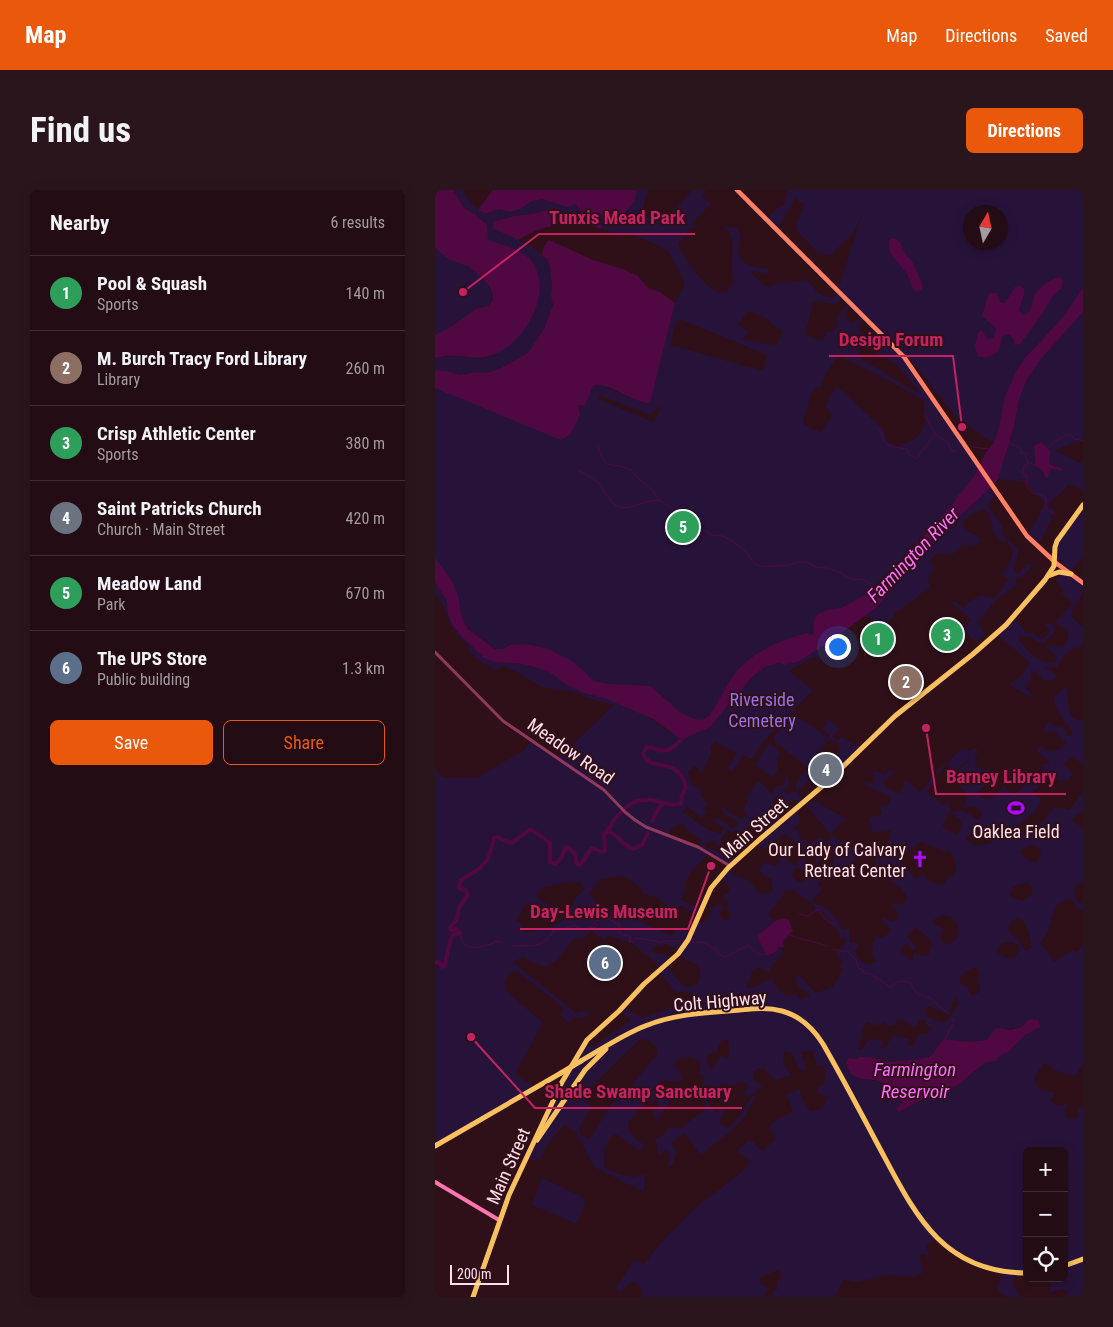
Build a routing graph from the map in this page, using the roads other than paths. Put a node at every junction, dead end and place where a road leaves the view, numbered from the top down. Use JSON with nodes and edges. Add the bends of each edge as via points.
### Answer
{"nodes":[{"id":1,"x":737,"y":190,"type":"edge"},
{"id":2,"x":1083,"y":505,"type":"edge"},
{"id":3,"x":1055,"y":562,"type":"junction"},
{"id":4,"x":1071,"y":574,"type":"junction"},
{"id":5,"x":1048,"y":576,"type":"junction"},
{"id":6,"x":1083,"y":584,"type":"edge"},
{"id":7,"x":435,"y":652,"type":"edge"},
{"id":8,"x":731,"y":866,"type":"junction"},
{"id":9,"x":639,"y":1028,"type":"junction"},
{"id":10,"x":435,"y":1146,"type":"edge"},
{"id":11,"x":527,"y":1157,"type":"junction"},
{"id":12,"x":435,"y":1182,"type":"edge"},
{"id":13,"x":499,"y":1220,"type":"junction"},
{"id":14,"x":1083,"y":1259,"type":"edge"},
{"id":15,"x":1068,"y":1265,"type":"edge"},
{"id":16,"x":1023,"y":1273,"type":"edge"},
{"id":17,"x":473,"y":1297,"type":"edge"}],
"edges":[{"from":1,"to":3,"type":"main road","via":[[904,357],[1027,536]]},
{"from":2,"to":3,"type":"highway","name":"Main Street","via":[[1057,541]]},
{"from":3,"to":4,"type":"main road"},
{"from":3,"to":5,"type":"highway","name":"Main Street"},
{"from":4,"to":5,"type":"highway","via":[[1059,572]]},
{"from":4,"to":6,"type":"main road"},
{"from":5,"to":8,"type":"highway","name":"Main Street","via":[[997,634],[895,716],[826,783]]},
{"from":7,"to":8,"type":"street","name":"Meadow Road","via":[[503,721],[604,790],[646,827],[699,847]]},
{"from":8,"to":11,"type":"highway","name":"Main Street","via":[[711,888],[688,940],[678,954],[583,1045]]},
{"from":9,"to":10,"type":"highway","name":"Colt Highway","bridge":true},
{"from":9,"to":11,"type":"highway","via":[[591,1063]]},
{"from":9,"to":16,"type":"highway","name":"Colt Highway","via":[[678,1016],[753,1009],[781,1011],[800,1019],[823,1044],[906,1198],[926,1228],[970,1261],[996,1270]]},
{"from":11,"to":13,"type":"highway","name":"Main Street"},
{"from":12,"to":13,"type":"main road"},
{"from":13,"to":17,"type":"highway","name":"Main Street"},
{"from":14,"to":15,"type":"highway"}]}
